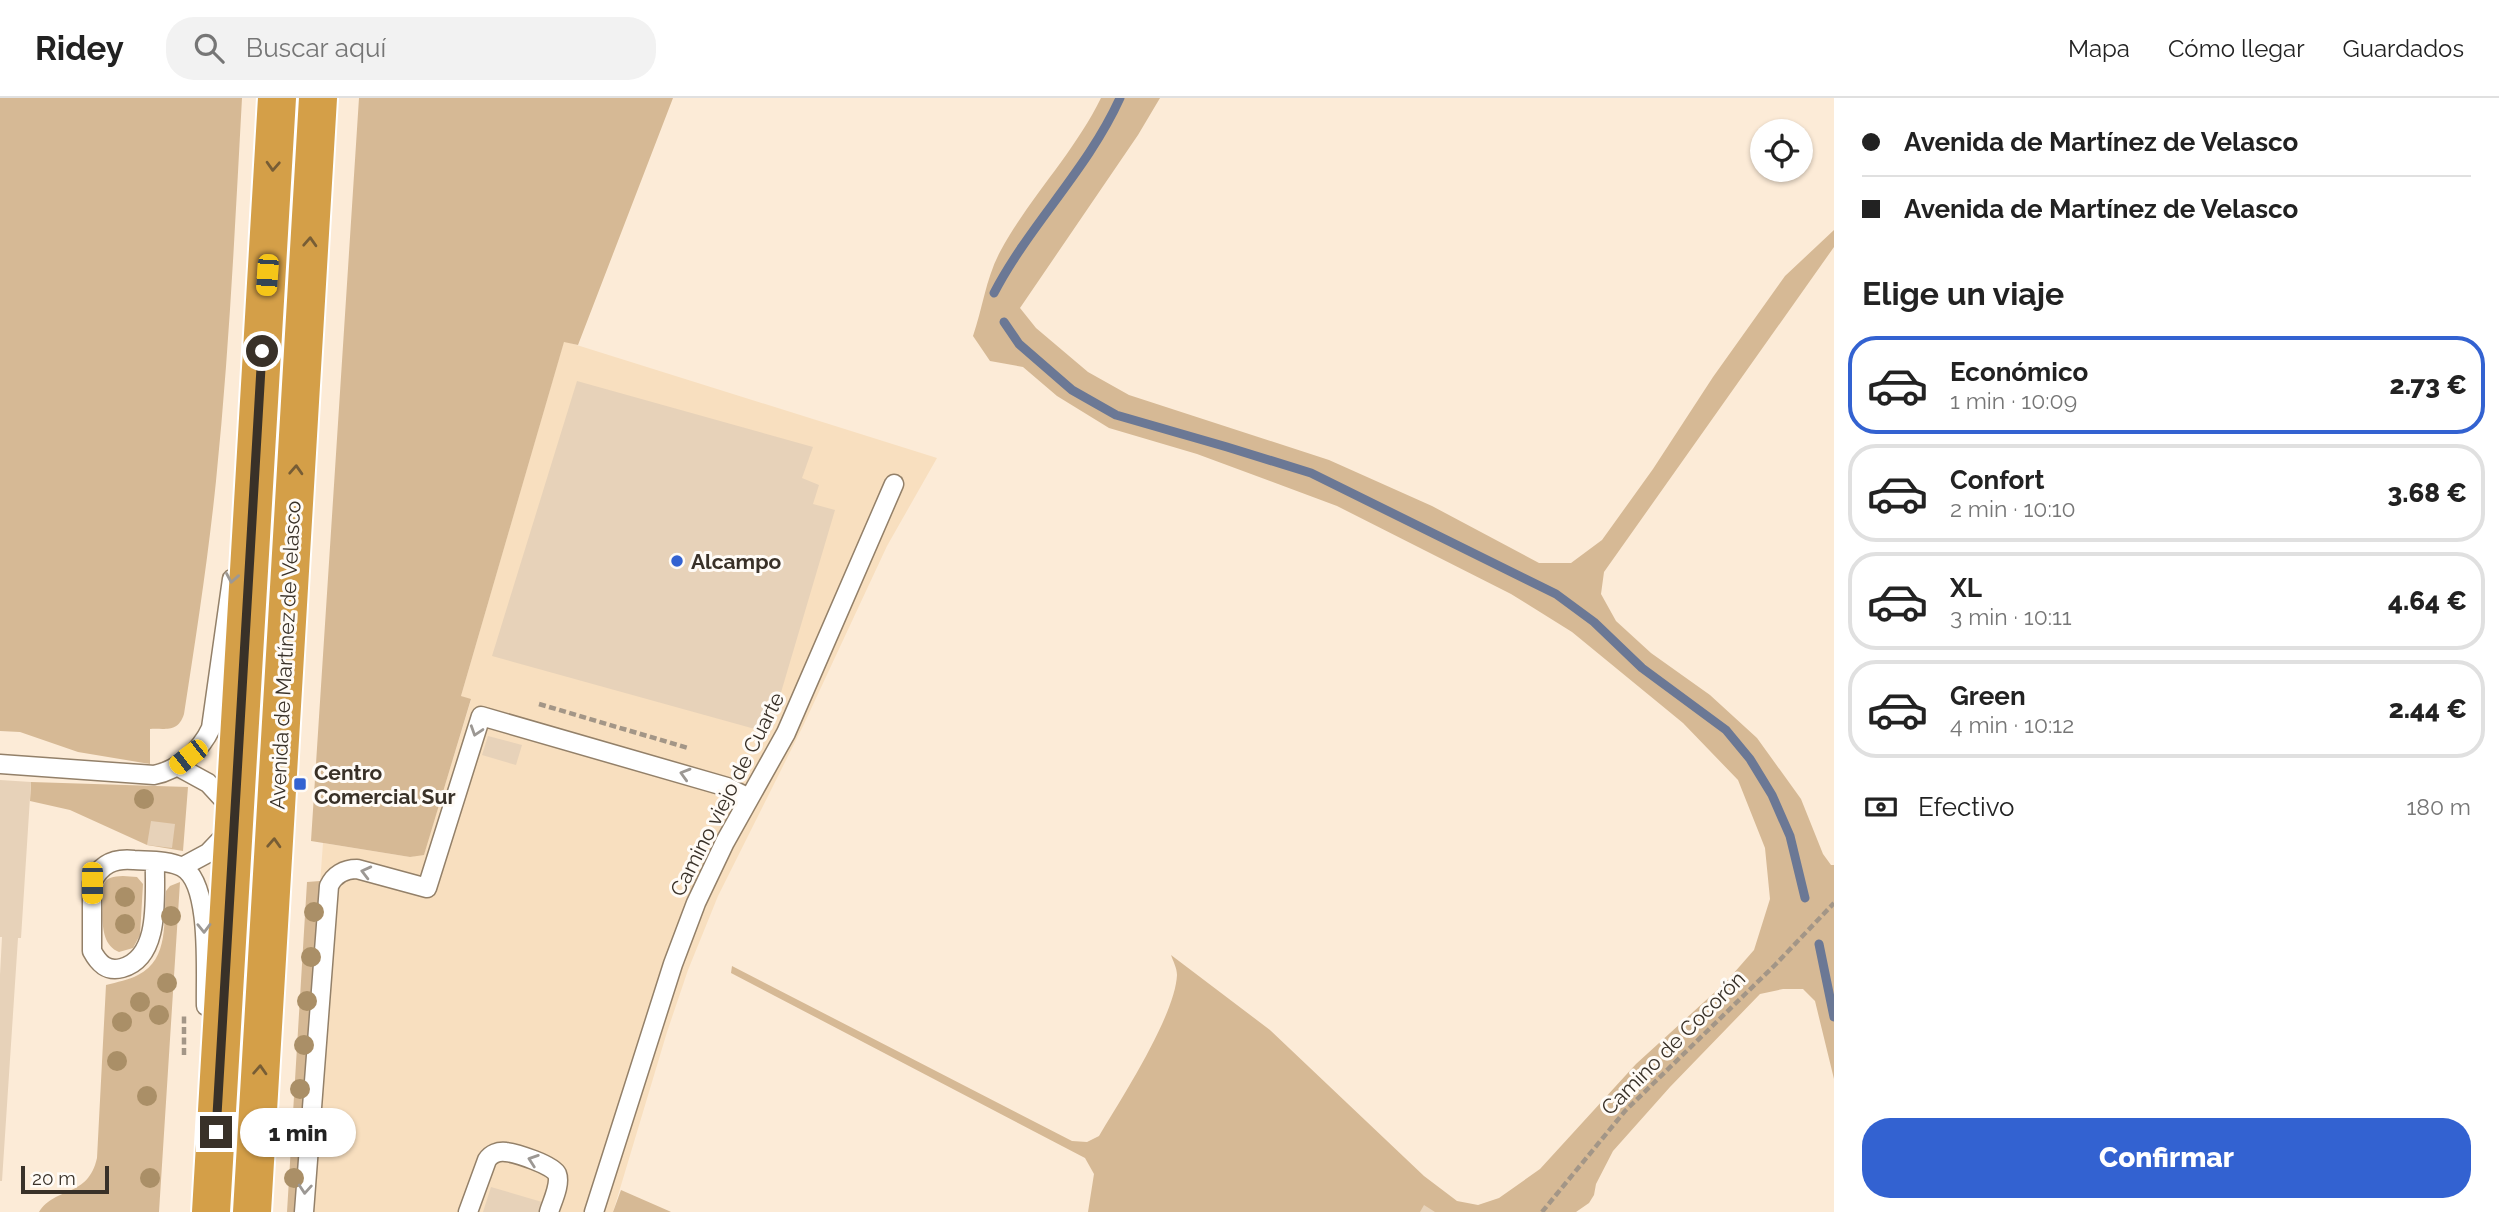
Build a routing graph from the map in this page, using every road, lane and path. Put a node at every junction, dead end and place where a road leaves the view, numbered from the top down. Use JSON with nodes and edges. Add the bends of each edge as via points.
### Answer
{"nodes":[{"id":1,"x":277,"y":98,"type":"edge"},
{"id":2,"x":318,"y":98,"type":"edge"},
{"id":3,"x":257,"y":438,"type":"junction"},
{"id":4,"x":894,"y":484,"type":"dead end"},
{"id":5,"x":539,"y":704,"type":"dead end"},
{"id":6,"x":688,"y":748,"type":"dead end"},
{"id":7,"x":0,"y":764,"type":"edge"},
{"id":8,"x":177,"y":766,"type":"junction"},
{"id":9,"x":748,"y":798,"type":"junction"},
{"id":10,"x":235,"y":819,"type":"junction"},
{"id":11,"x":155,"y":861,"type":"junction"},
{"id":12,"x":182,"y":867,"type":"junction"},
{"id":13,"x":1834,"y":903,"type":"edge"},
{"id":14,"x":211,"y":1212,"type":"edge"},
{"id":15,"x":252,"y":1212,"type":"edge"},
{"id":16,"x":304,"y":1212,"type":"edge"},
{"id":17,"x":468,"y":1212,"type":"edge"},
{"id":18,"x":549,"y":1212,"type":"edge"},
{"id":19,"x":594,"y":1212,"type":"edge"},
{"id":20,"x":1542,"y":1212,"type":"edge"}],
"edges":[{"from":1,"to":3,"type":"highway","name":"Avenida de Martínez de Velasco","one_way":true},
{"from":15,"to":2,"type":"highway","name":"Avenida de Martínez de Velasco","one_way":true},
{"from":3,"to":8,"type":"lane","one_way":true,"via":[[211,727],[205,741]]},
{"from":3,"to":10,"type":"highway","name":"Avenida de Martínez de Velasco"},
{"from":4,"to":9,"type":"lane","name":"Camino viejo de Cuarte","via":[[786,733]]},
{"from":5,"to":6,"type":"path"},
{"from":7,"to":8,"type":"lane","via":[[154,775]]},
{"from":8,"to":10,"type":"lane","via":[[208,783],[223,797]]},
{"from":9,"to":16,"type":"lane","one_way":true,"via":[[727,787],[481,716],[427,888],[357,869],[343,871],[328,886]]},
{"from":9,"to":19,"type":"lane","name":"Camino viejo de Cuarte","via":[[684,933]]},
{"from":10,"to":12,"type":"lane","via":[[208,853]]},
{"from":10,"to":14,"type":"highway","name":"Avenida de Martínez de Velasco"},
{"from":11,"to":11,"type":"lane","via":[[120,858],[96,873],[92,951],[106,968],[128,966],[152,937]]},
{"from":11,"to":12,"type":"lane"},
{"from":12,"to":14,"type":"lane","one_way":true,"via":[[195,882],[204,904]]},
{"from":13,"to":20,"type":"path","name":"Camino de Cocorón","via":[[1625,1111]]},
{"from":18,"to":17,"type":"lane","one_way":true,"via":[[557,1174],[549,1166],[504,1151],[487,1160]]}]}
